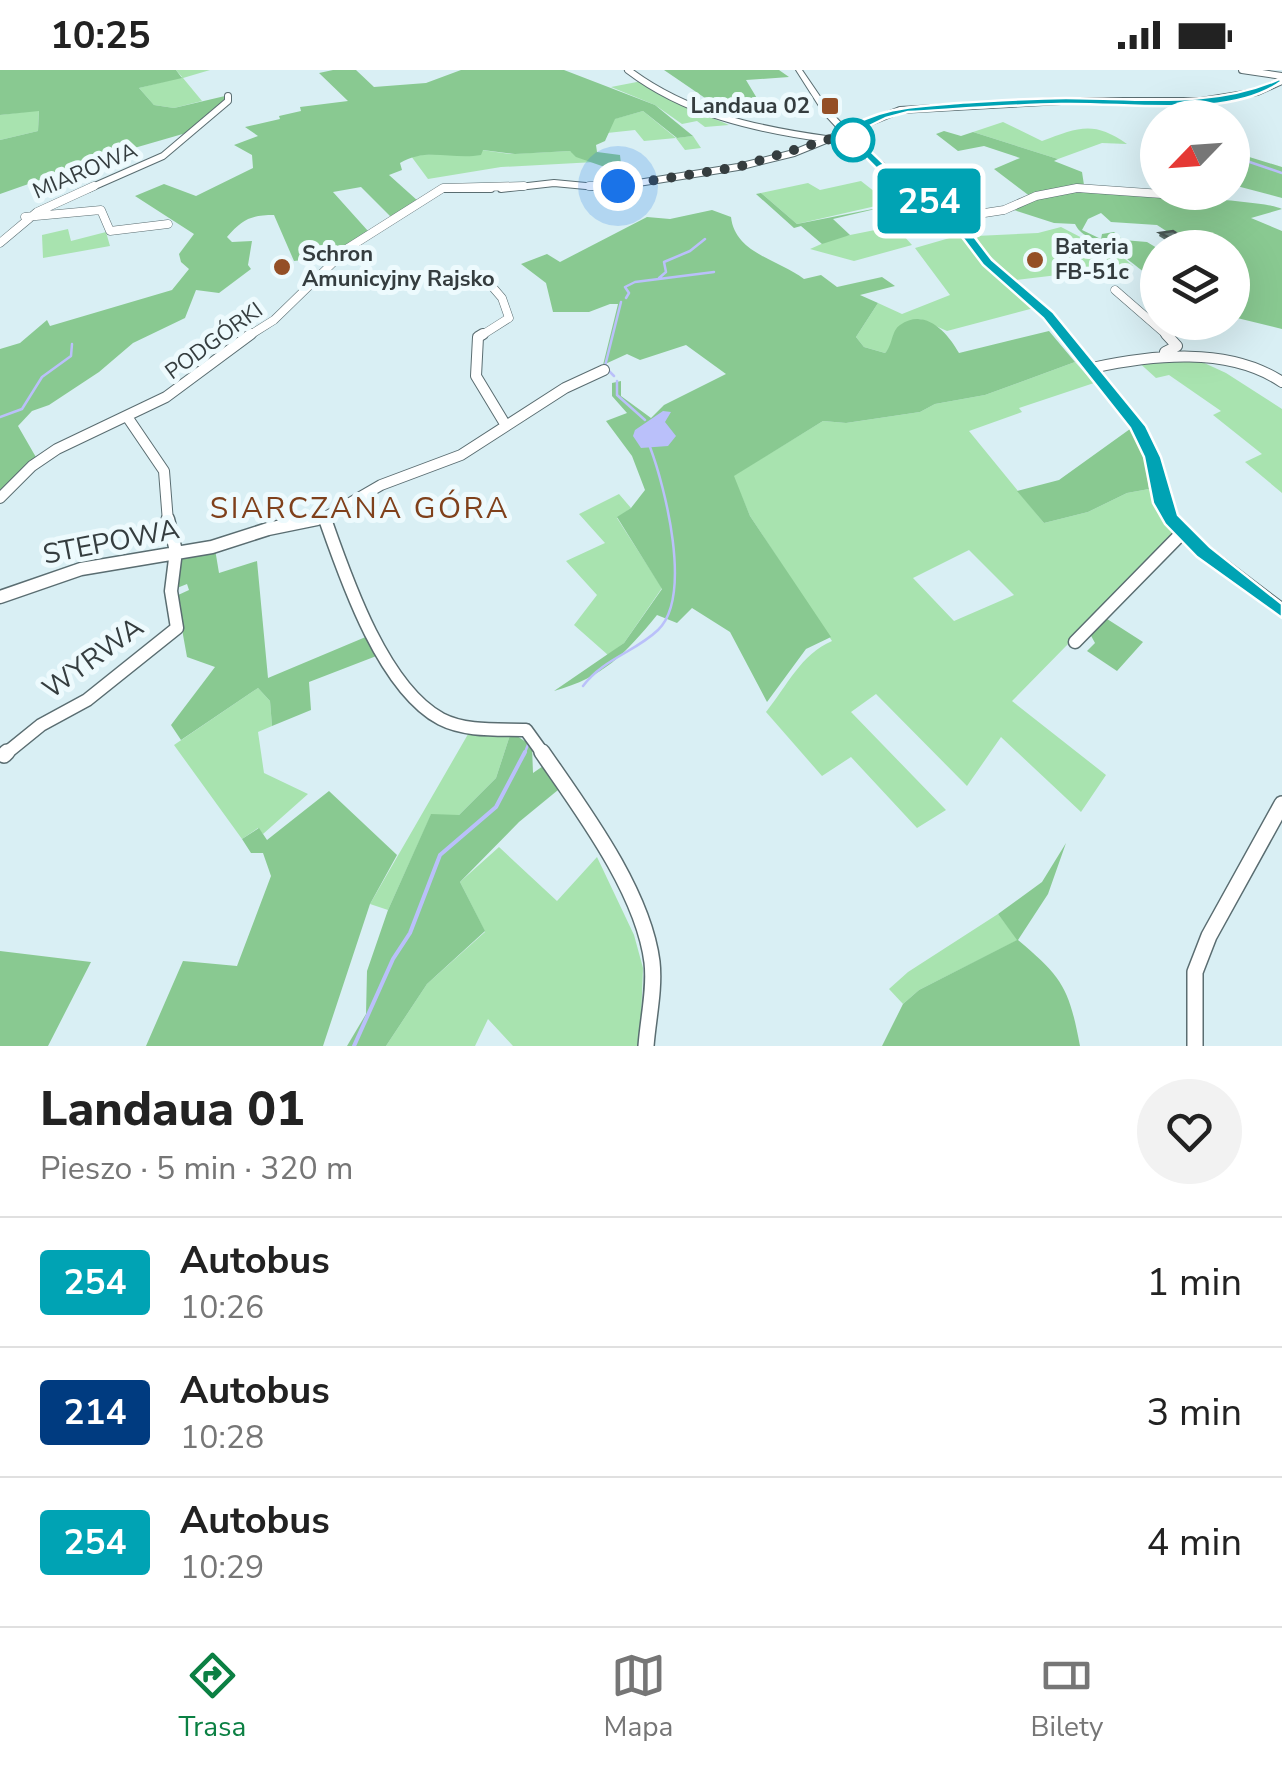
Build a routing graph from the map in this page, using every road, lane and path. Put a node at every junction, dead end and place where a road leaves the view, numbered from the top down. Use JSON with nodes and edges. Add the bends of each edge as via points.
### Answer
{"nodes":[{"id":1,"x":628,"y":70,"type":"edge"},
{"id":2,"x":799,"y":70,"type":"edge"},
{"id":3,"x":1242,"y":70,"type":"edge"},
{"id":4,"x":1282,"y":78,"type":"edge"},
{"id":5,"x":228,"y":96,"type":"dead end"},
{"id":6,"x":846,"y":133,"type":"junction"},
{"id":7,"x":826,"y":139,"type":"junction"},
{"id":8,"x":1140,"y":192,"type":"edge"},
{"id":9,"x":25,"y":218,"type":"junction"},
{"id":10,"x":952,"y":218,"type":"junction"},
{"id":11,"x":168,"y":224,"type":"dead end"},
{"id":12,"x":0,"y":242,"type":"edge"},
{"id":13,"x":483,"y":276,"type":"dead end"},
{"id":14,"x":1115,"y":290,"type":"dead end"},
{"id":15,"x":1160,"y":353,"type":"junction"},
{"id":16,"x":1092,"y":368,"type":"junction"},
{"id":17,"x":604,"y":370,"type":"dead end"},
{"id":18,"x":1282,"y":382,"type":"edge"},
{"id":19,"x":128,"y":418,"type":"junction"},
{"id":20,"x":506,"y":424,"type":"junction"},
{"id":21,"x":0,"y":498,"type":"edge"},
{"id":22,"x":324,"y":518,"type":"junction"},
{"id":23,"x":1182,"y":533,"type":"junction"},
{"id":24,"x":176,"y":551,"type":"junction"},
{"id":25,"x":0,"y":598,"type":"edge"},
{"id":26,"x":1282,"y":610,"type":"edge"},
{"id":27,"x":1074,"y":642,"type":"dead end"},
{"id":28,"x":4,"y":755,"type":"dead end"},
{"id":29,"x":1282,"y":804,"type":"edge"},
{"id":30,"x":646,"y":1046,"type":"edge"},
{"id":31,"x":1195,"y":1046,"type":"edge"}],
"edges":[{"from":1,"to":7,"type":"street","via":[[661,95],[716,116]]},
{"from":2,"to":6,"type":"street"},
{"from":3,"to":4,"type":"street"},
{"from":4,"to":6,"type":"street","name":"PODGÓRKI","via":[[1257,92],[1188,102],[908,109]]},
{"from":5,"to":9,"type":"street","name":"MIAROWA","via":[[162,156]]},
{"from":6,"to":7,"type":"street","name":"PODGÓRKI"},
{"from":6,"to":10,"type":"street"},
{"from":7,"to":19,"type":"street","name":"PODGÓRKI","via":[[738,167],[607,188],[443,188],[348,248],[274,320]]},
{"from":8,"to":10,"type":"street","via":[[1077,188]]},
{"from":9,"to":11,"type":"street","via":[[101,210],[110,231]]},
{"from":9,"to":12,"type":"street","name":"MIAROWA"},
{"from":10,"to":16,"type":"street"},
{"from":13,"to":20,"type":"street","via":[[509,318],[478,337],[476,376]]},
{"from":14,"to":15,"type":"street","via":[[1177,346]]},
{"from":15,"to":16,"type":"street"},
{"from":15,"to":18,"type":"street","via":[[1268,372]]},
{"from":16,"to":23,"type":"street","via":[[1142,435],[1162,503]]},
{"from":17,"to":20,"type":"street","name":"STEPOWA"},
{"from":19,"to":21,"type":"street","name":"PODGÓRKI","via":[[43,458]]},
{"from":19,"to":24,"type":"street","name":"WYRWA","via":[[164,472]]},
{"from":20,"to":22,"type":"street","name":"STEPOWA","via":[[462,456],[381,485]]},
{"from":22,"to":24,"type":"street","name":"STEPOWA"},
{"from":22,"to":30,"type":"street","via":[[352,592],[392,665],[428,712],[458,724],[526,730],[576,800],[639,920],[652,960]]},
{"from":23,"to":26,"type":"street"},
{"from":23,"to":27,"type":"street"},
{"from":24,"to":25,"type":"street","name":"STEPOWA","via":[[80,569]]},
{"from":24,"to":28,"type":"street","name":"WYRWA","via":[[176,628],[87,700]]},
{"from":29,"to":31,"type":"street","via":[[1195,972]]}]}
